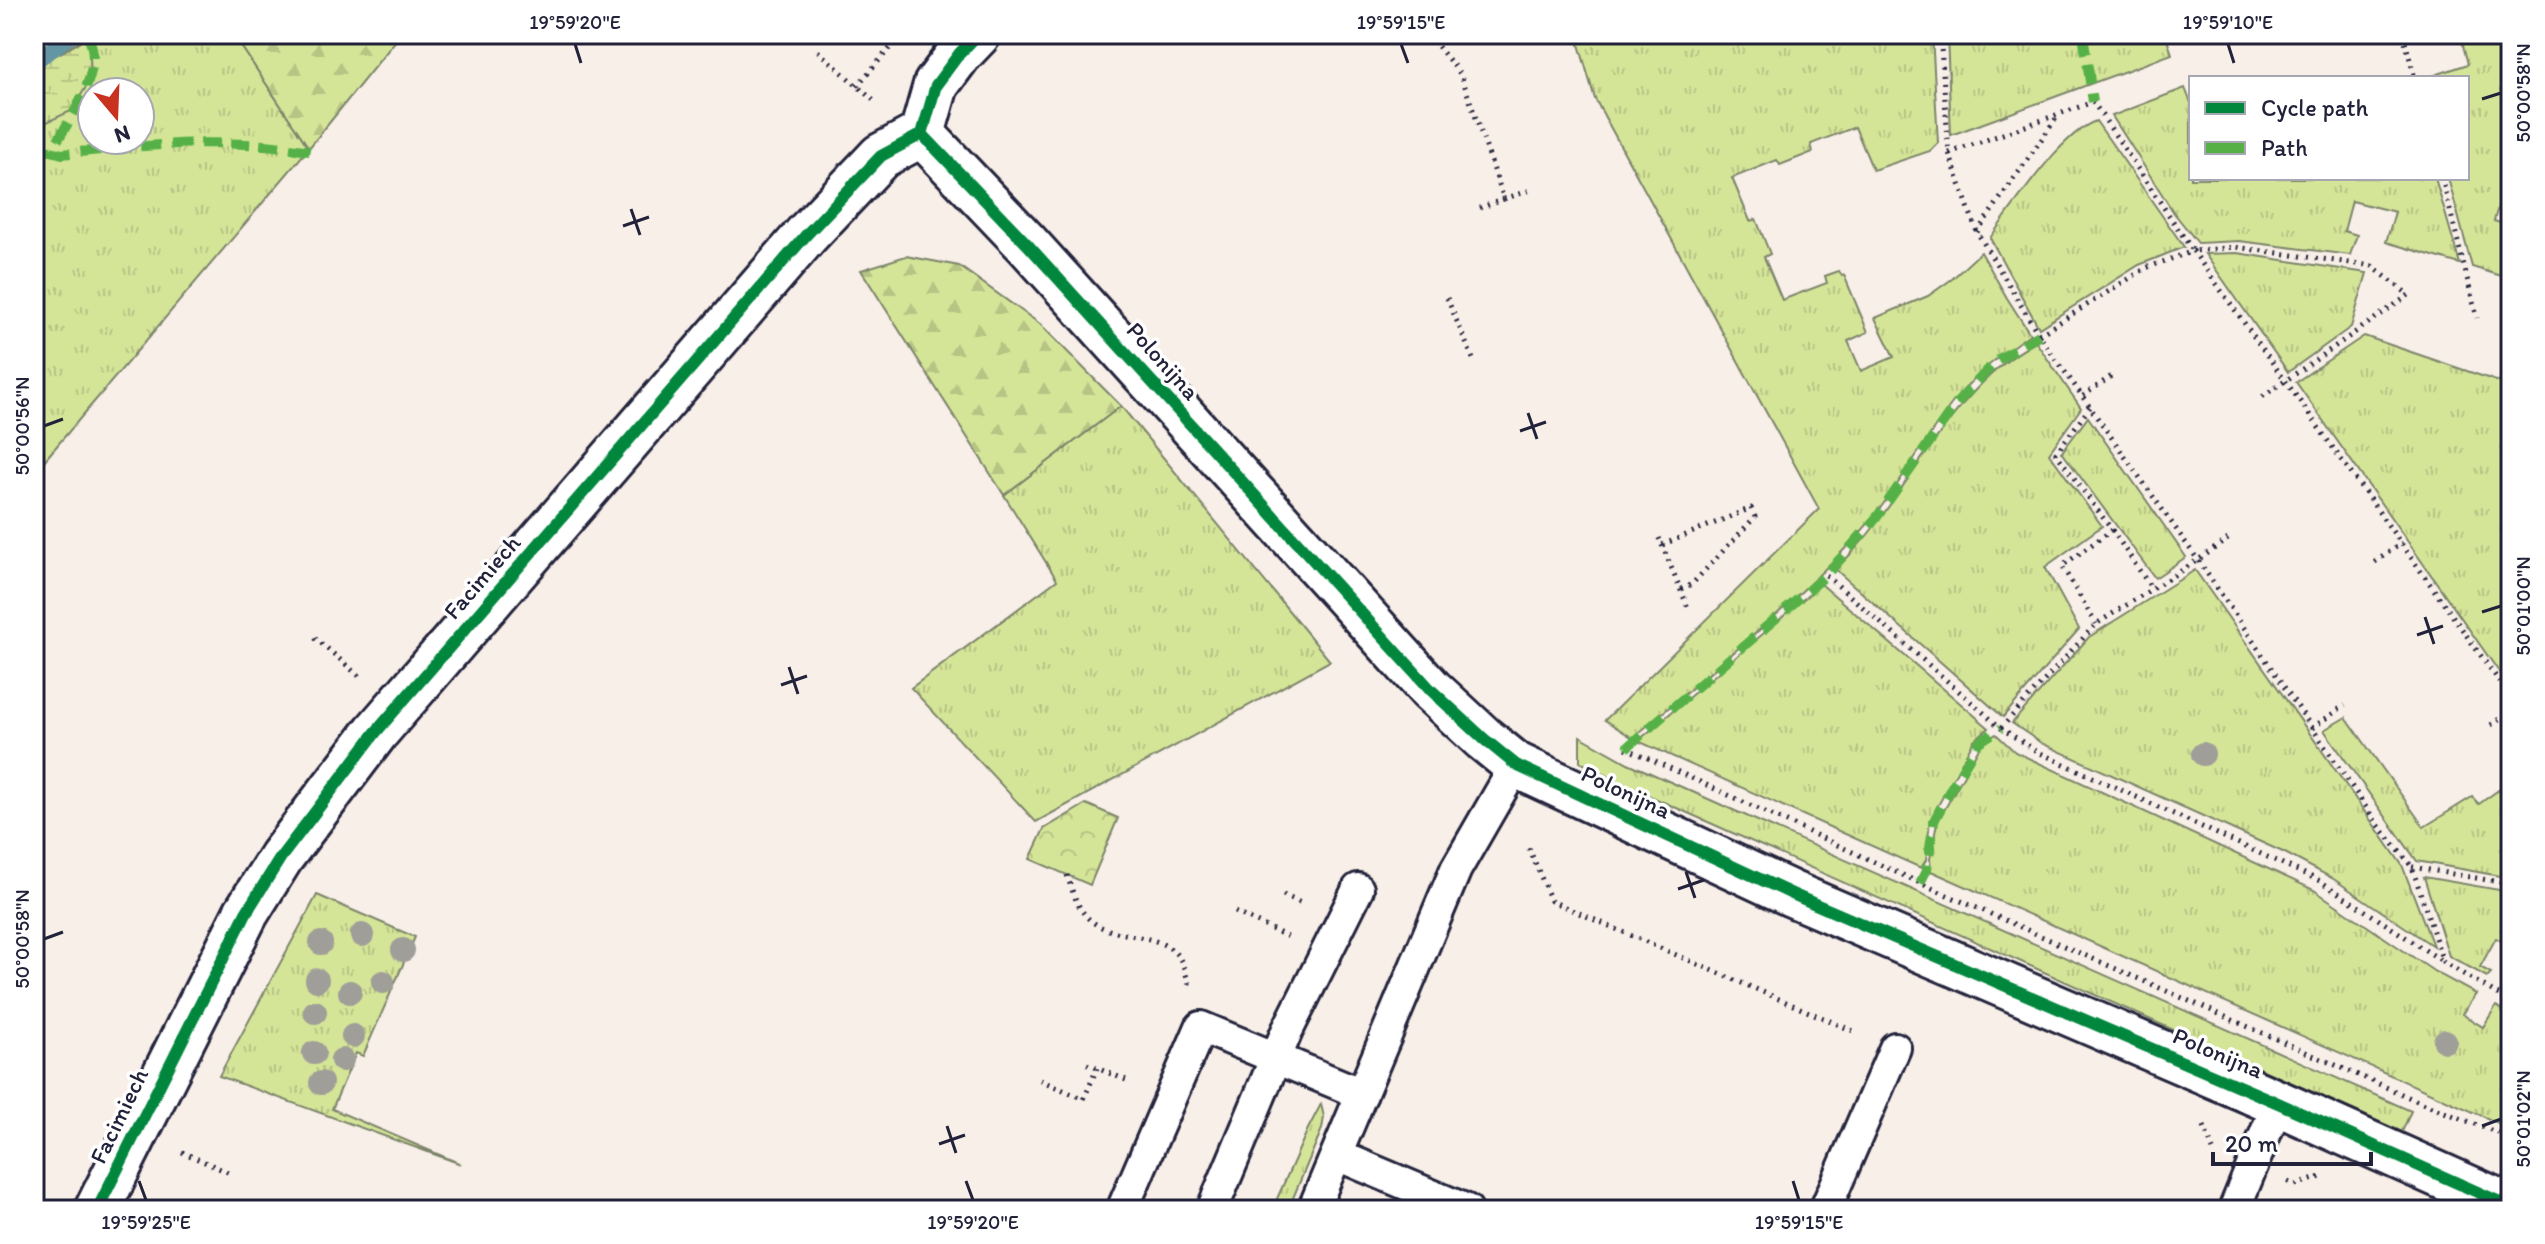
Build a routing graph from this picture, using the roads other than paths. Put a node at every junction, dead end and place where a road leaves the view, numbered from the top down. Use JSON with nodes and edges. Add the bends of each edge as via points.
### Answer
{"nodes":[{"id":1,"x":978,"y":34,"type":"edge"},
{"id":2,"x":922,"y":134,"type":"junction"},
{"id":3,"x":1516,"y":765,"type":"junction"},
{"id":4,"x":1358,"y":889,"type":"dead end"},
{"id":5,"x":1895,"y":1048,"type":"road end"},
{"id":6,"x":1276,"y":1059,"type":"junction"},
{"id":7,"x":1362,"y":1094,"type":"junction"},
{"id":8,"x":2278,"y":1103,"type":"junction"},
{"id":9,"x":1337,"y":1155,"type":"junction"},
{"id":10,"x":2511,"y":1207,"type":"edge"},
{"id":11,"x":97,"y":1210,"type":"edge"},
{"id":12,"x":1122,"y":1210,"type":"edge"},
{"id":13,"x":1212,"y":1210,"type":"edge"},
{"id":14,"x":1313,"y":1210,"type":"edge"},
{"id":15,"x":1467,"y":1210,"type":"edge"},
{"id":16,"x":1825,"y":1210,"type":"edge"},
{"id":17,"x":2234,"y":1210,"type":"edge"}],
"edges":[{"from":1,"to":2,"type":"street","via":[[936,85]]},
{"from":2,"to":3,"type":"street","name":"Polonijna","via":[[1431,690]]},
{"from":2,"to":11,"type":"street","name":"Facimiech","via":[[881,156],[807,234],[376,732],[315,810],[246,913]]},
{"from":3,"to":7,"type":"lane","via":[[1456,869]]},
{"from":3,"to":8,"type":"street","name":"Polonijna","via":[[1792,894]]},
{"from":4,"to":6,"type":"lane"},
{"from":5,"to":16,"type":"lane"},
{"from":6,"to":7,"type":"lane"},
{"from":6,"to":12,"type":"lane","via":[[1201,1027]]},
{"from":6,"to":13,"type":"lane"},
{"from":7,"to":9,"type":"lane"},
{"from":8,"to":10,"type":"street","name":"Polonijna"},
{"from":8,"to":17,"type":"lane"},
{"from":9,"to":14,"type":"lane"},
{"from":9,"to":15,"type":"lane"}]}
